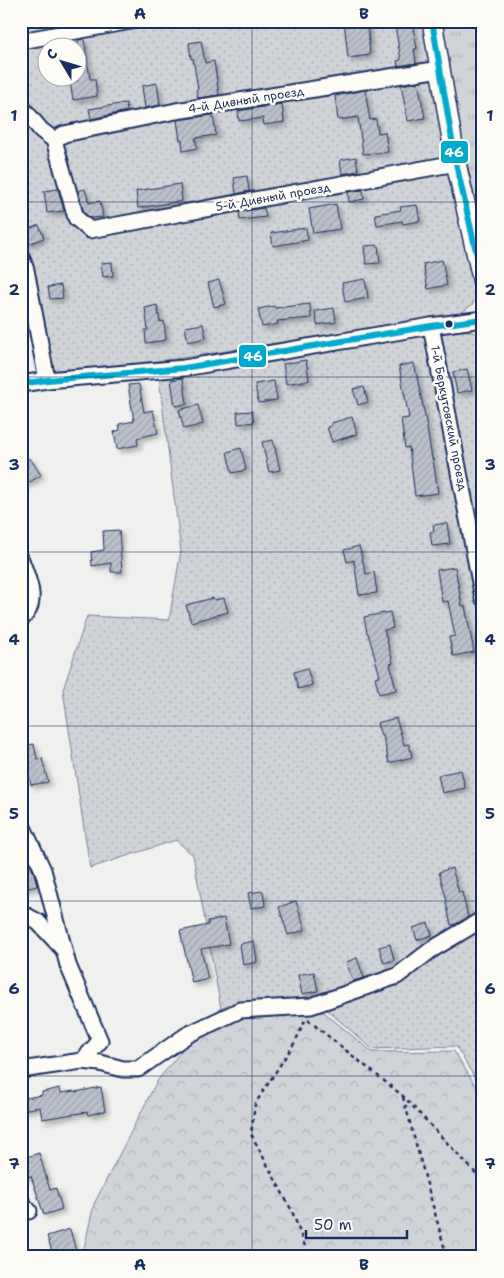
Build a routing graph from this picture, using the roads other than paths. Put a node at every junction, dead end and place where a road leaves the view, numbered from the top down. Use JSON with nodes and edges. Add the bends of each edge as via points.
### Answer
{"nodes":[{"id":1,"x":131,"y":21,"type":"edge"},
{"id":2,"x":432,"y":21,"type":"edge"},
{"id":3,"x":21,"y":41,"type":"edge"},
{"id":4,"x":440,"y":70,"type":"junction"},
{"id":5,"x":21,"y":106,"type":"edge"},
{"id":6,"x":54,"y":140,"type":"junction"},
{"id":7,"x":456,"y":163,"type":"junction"},
{"id":8,"x":21,"y":256,"type":"edge"},
{"id":9,"x":483,"y":282,"type":"edge"},
{"id":10,"x":483,"y":319,"type":"edge"},
{"id":11,"x":431,"y":326,"type":"junction"},
{"id":12,"x":48,"y":380,"type":"junction"},
{"id":13,"x":21,"y":384,"type":"edge"},
{"id":14,"x":21,"y":560,"type":"edge"},
{"id":15,"x":483,"y":598,"type":"edge"},
{"id":16,"x":21,"y":619,"type":"edge"},
{"id":17,"x":21,"y":823,"type":"edge"},
{"id":18,"x":21,"y":913,"type":"edge"},
{"id":19,"x":483,"y":920,"type":"edge"},
{"id":20,"x":64,"y":951,"type":"junction"},
{"id":21,"x":82,"y":1061,"type":"junction"},
{"id":22,"x":21,"y":1070,"type":"edge"}],
"edges":[{"from":1,"to":3,"type":"street"},
{"from":2,"to":4,"type":"main road"},
{"from":4,"to":6,"type":"street","name":"4-й Дивный проезд","via":[[176,111],[64,134]]},
{"from":4,"to":7,"type":"main road"},
{"from":5,"to":6,"type":"street"},
{"from":6,"to":7,"type":"street","name":"5-й Дивный проезд","via":[[76,218],[90,230]]},
{"from":7,"to":9,"type":"main road"},
{"from":8,"to":12,"type":"street"},
{"from":10,"to":11,"type":"street"},
{"from":11,"to":12,"type":"street","via":[[184,368]]},
{"from":11,"to":15,"type":"street","name":"1-й Беркутовский проезд"},
{"from":12,"to":13,"type":"street"},
{"from":14,"to":16,"type":"street","via":[[32,603]]},
{"from":17,"to":20,"type":"street","via":[[44,870]]},
{"from":18,"to":20,"type":"street","via":[[38,922]]},
{"from":19,"to":21,"type":"street","via":[[431,950],[397,976],[312,1006],[240,1010],[187,1035],[138,1070]]},
{"from":20,"to":21,"type":"street","via":[[100,1042]]},
{"from":21,"to":22,"type":"street"}]}
